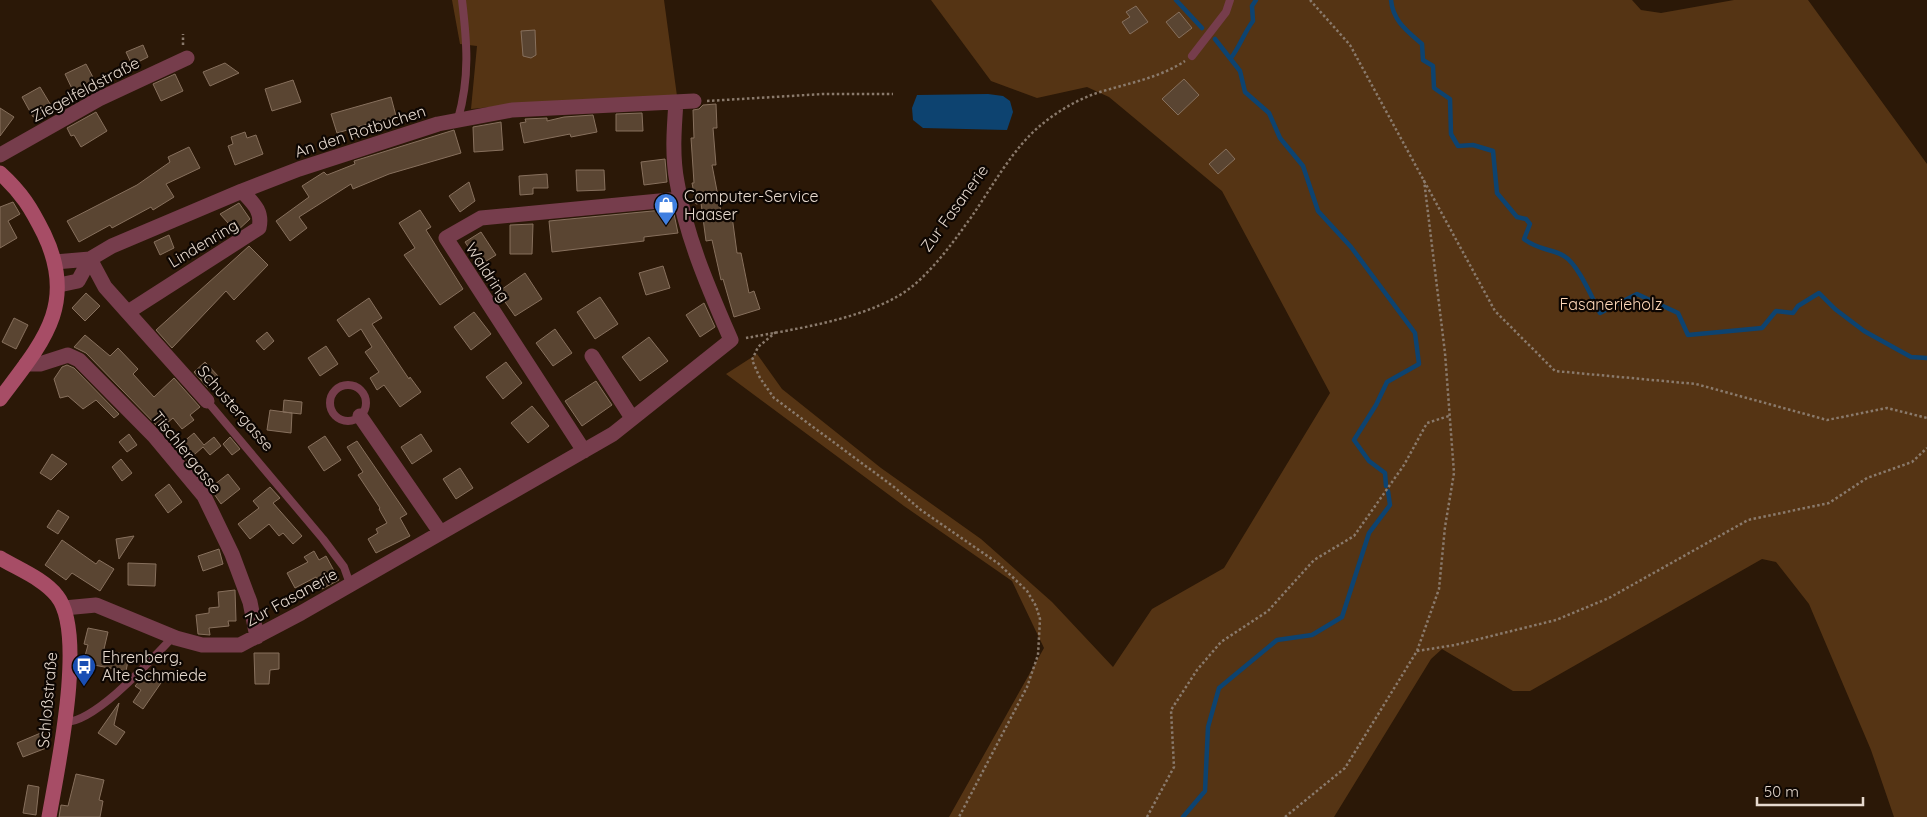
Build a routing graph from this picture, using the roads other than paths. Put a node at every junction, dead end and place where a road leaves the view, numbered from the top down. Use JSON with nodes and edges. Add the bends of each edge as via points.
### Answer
{"nodes":[{"id":1,"x":462,"y":0,"type":"edge"},
{"id":2,"x":1230,"y":0,"type":"edge"},
{"id":3,"x":1192,"y":56,"type":"road end"},
{"id":4,"x":187,"y":58,"type":"dead end"},
{"id":5,"x":676,"y":102,"type":"junction"},
{"id":6,"x":694,"y":102,"type":"road end"},
{"id":7,"x":458,"y":118,"type":"junction"},
{"id":8,"x":0,"y":154,"type":"edge"},
{"id":9,"x":0,"y":173,"type":"edge"},
{"id":10,"x":242,"y":191,"type":"junction"},
{"id":11,"x":680,"y":199,"type":"junction"},
{"id":12,"x":90,"y":259,"type":"junction"},
{"id":13,"x":55,"y":262,"type":"junction"},
{"id":14,"x":59,"y":285,"type":"junction"},
{"id":15,"x":128,"y":312,"type":"junction"},
{"id":16,"x":592,"y":356,"type":"dead end"},
{"id":17,"x":26,"y":364,"type":"junction"},
{"id":18,"x":0,"y":398,"type":"edge"},
{"id":19,"x":207,"y":401,"type":"joint"},
{"id":20,"x":360,"y":416,"type":"junction"},
{"id":21,"x":632,"y":418,"type":"junction"},
{"id":22,"x":584,"y":451,"type":"junction"},
{"id":23,"x":440,"y":532,"type":"junction"},
{"id":24,"x":0,"y":558,"type":"edge"},
{"id":25,"x":350,"y":584,"type":"junction"},
{"id":26,"x":64,"y":608,"type":"junction"},
{"id":27,"x":173,"y":637,"type":"junction"},
{"id":28,"x":257,"y":637,"type":"junction"},
{"id":29,"x":64,"y":722,"type":"junction"},
{"id":30,"x":49,"y":817,"type":"edge"}],
"edges":[{"from":1,"to":7,"type":"lane","via":[[468,51],[465,95]]},
{"from":2,"to":3,"type":"lane","via":[[1222,18]]},
{"from":4,"to":8,"type":"street","name":"Ziegelfeldstraße","via":[[99,99]]},
{"from":5,"to":6,"type":"street","name":"An den Rotbuchen"},
{"from":5,"to":7,"type":"street","name":"An den Rotbuchen","via":[[546,107]]},
{"from":5,"to":11,"type":"street","via":[[674,143]]},
{"from":7,"to":10,"type":"street","name":"An den Rotbuchen","via":[[365,146]]},
{"from":9,"to":13,"type":"street","via":[[30,204]]},
{"from":10,"to":12,"type":"street","name":"An den Rotbuchen","via":[[112,246]]},
{"from":10,"to":15,"type":"street","name":"Lindenring","via":[[259,210],[259,228]]},
{"from":11,"to":21,"type":"street","name":"Zur Fasanerie","via":[[702,271],[730,340]]},
{"from":11,"to":22,"type":"street","name":"Waldring","via":[[481,218],[446,238]]},
{"from":12,"to":13,"type":"street","name":"An den Rotbuchen"},
{"from":12,"to":14,"type":"street","via":[[78,281]]},
{"from":12,"to":15,"type":"street","name":"Schustergasse","via":[[105,287]]},
{"from":13,"to":14,"type":"street"},
{"from":14,"to":17,"type":"street","via":[[57,305],[47,330]]},
{"from":15,"to":19,"type":"street","name":"Schustergasse"},
{"from":16,"to":21,"type":"street"},
{"from":17,"to":18,"type":"street"},
{"from":17,"to":28,"type":"street","name":"Tischlergasse","via":[[40,364],[68,355],[79,360],[154,436],[204,496],[232,554],[250,602]]},
{"from":19,"to":25,"type":"lane","name":"Schustergasse","via":[[323,539],[344,567]]},
{"from":20,"to":20,"type":"lane","via":[[366,405],[359,389],[348,385],[337,389],[330,404],[335,414],[350,420]]},
{"from":20,"to":23,"type":"street"},
{"from":21,"to":22,"type":"street","name":"Zur Fasanerie"},
{"from":22,"to":23,"type":"street","name":"Zur Fasanerie"},
{"from":23,"to":25,"type":"street","name":"Zur Fasanerie"},
{"from":24,"to":26,"type":"street","name":"Schloßstraße","via":[[57,595]]},
{"from":25,"to":28,"type":"street","name":"Zur Fasanerie"},
{"from":26,"to":27,"type":"street","name":"Zur Fasanerie","via":[[96,605]]},
{"from":26,"to":29,"type":"street","name":"Schloßstraße","via":[[71,668]]},
{"from":27,"to":28,"type":"street","name":"Zur Fasanerie","via":[[220,646],[240,645]]},
{"from":27,"to":29,"type":"lane","via":[[103,704],[80,719]]},
{"from":29,"to":30,"type":"street","name":"Schloßstraße"}]}
